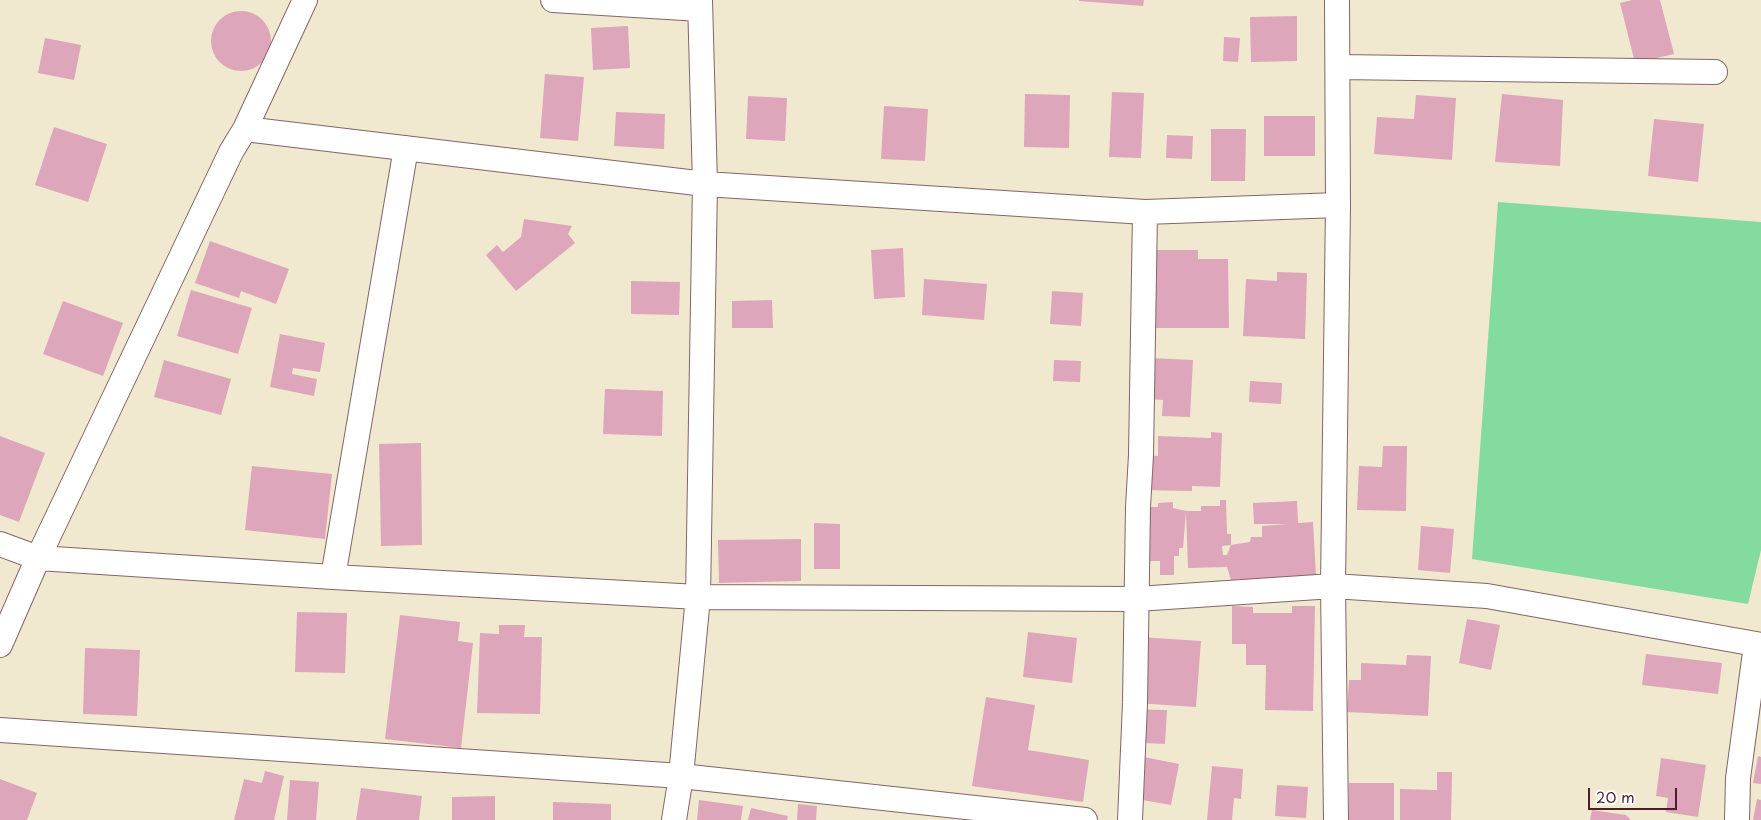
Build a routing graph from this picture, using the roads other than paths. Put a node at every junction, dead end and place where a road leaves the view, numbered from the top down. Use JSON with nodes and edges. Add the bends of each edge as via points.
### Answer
{"nodes":[{"id":1,"x":305,"y":0,"type":"edge"},
{"id":2,"x":553,"y":0,"type":"edge"},
{"id":3,"x":1337,"y":0,"type":"edge"},
{"id":4,"x":700,"y":4,"type":"edge"},
{"id":5,"x":1338,"y":67,"type":"junction"},
{"id":6,"x":1715,"y":72,"type":"dead end"},
{"id":7,"x":245,"y":129,"type":"junction"},
{"id":8,"x":406,"y":148,"type":"junction"},
{"id":9,"x":705,"y":184,"type":"junction"},
{"id":10,"x":1338,"y":205,"type":"junction"},
{"id":11,"x":1145,"y":212,"type":"junction"},
{"id":12,"x":0,"y":544,"type":"edge"},
{"id":13,"x":38,"y":558,"type":"junction"},
{"id":14,"x":333,"y":577,"type":"junction"},
{"id":15,"x":1333,"y":586,"type":"junction"},
{"id":16,"x":698,"y":598,"type":"junction"},
{"id":17,"x":1137,"y":600,"type":"junction"},
{"id":18,"x":0,"y":645,"type":"edge"},
{"id":19,"x":1759,"y":645,"type":"edge"},
{"id":20,"x":0,"y":730,"type":"edge"},
{"id":21,"x":681,"y":776,"type":"junction"},
{"id":22,"x":674,"y":820,"type":"edge"},
{"id":23,"x":1085,"y":820,"type":"edge"},
{"id":24,"x":1130,"y":820,"type":"edge"},
{"id":25,"x":1336,"y":820,"type":"edge"},
{"id":26,"x":1737,"y":820,"type":"edge"}],
"edges":[{"from":1,"to":7,"type":"street"},
{"from":2,"to":4,"type":"street"},
{"from":3,"to":5,"type":"street"},
{"from":4,"to":9,"type":"street"},
{"from":5,"to":6,"type":"street"},
{"from":5,"to":10,"type":"street"},
{"from":7,"to":8,"type":"street"},
{"from":7,"to":13,"type":"street","via":[[231,152]]},
{"from":8,"to":9,"type":"street"},
{"from":8,"to":14,"type":"street"},
{"from":9,"to":11,"type":"street"},
{"from":9,"to":16,"type":"street"},
{"from":10,"to":11,"type":"street"},
{"from":10,"to":15,"type":"street"},
{"from":11,"to":17,"type":"street"},
{"from":12,"to":13,"type":"street"},
{"from":13,"to":14,"type":"street"},
{"from":13,"to":18,"type":"street"},
{"from":14,"to":16,"type":"street"},
{"from":15,"to":17,"type":"street"},
{"from":15,"to":19,"type":"street","via":[[1486,596]]},
{"from":15,"to":25,"type":"street"},
{"from":16,"to":17,"type":"street"},
{"from":16,"to":21,"type":"street"},
{"from":17,"to":24,"type":"street"},
{"from":19,"to":26,"type":"street","via":[[1738,778]]},
{"from":20,"to":21,"type":"street"},
{"from":21,"to":22,"type":"street"},
{"from":21,"to":23,"type":"street"}]}
